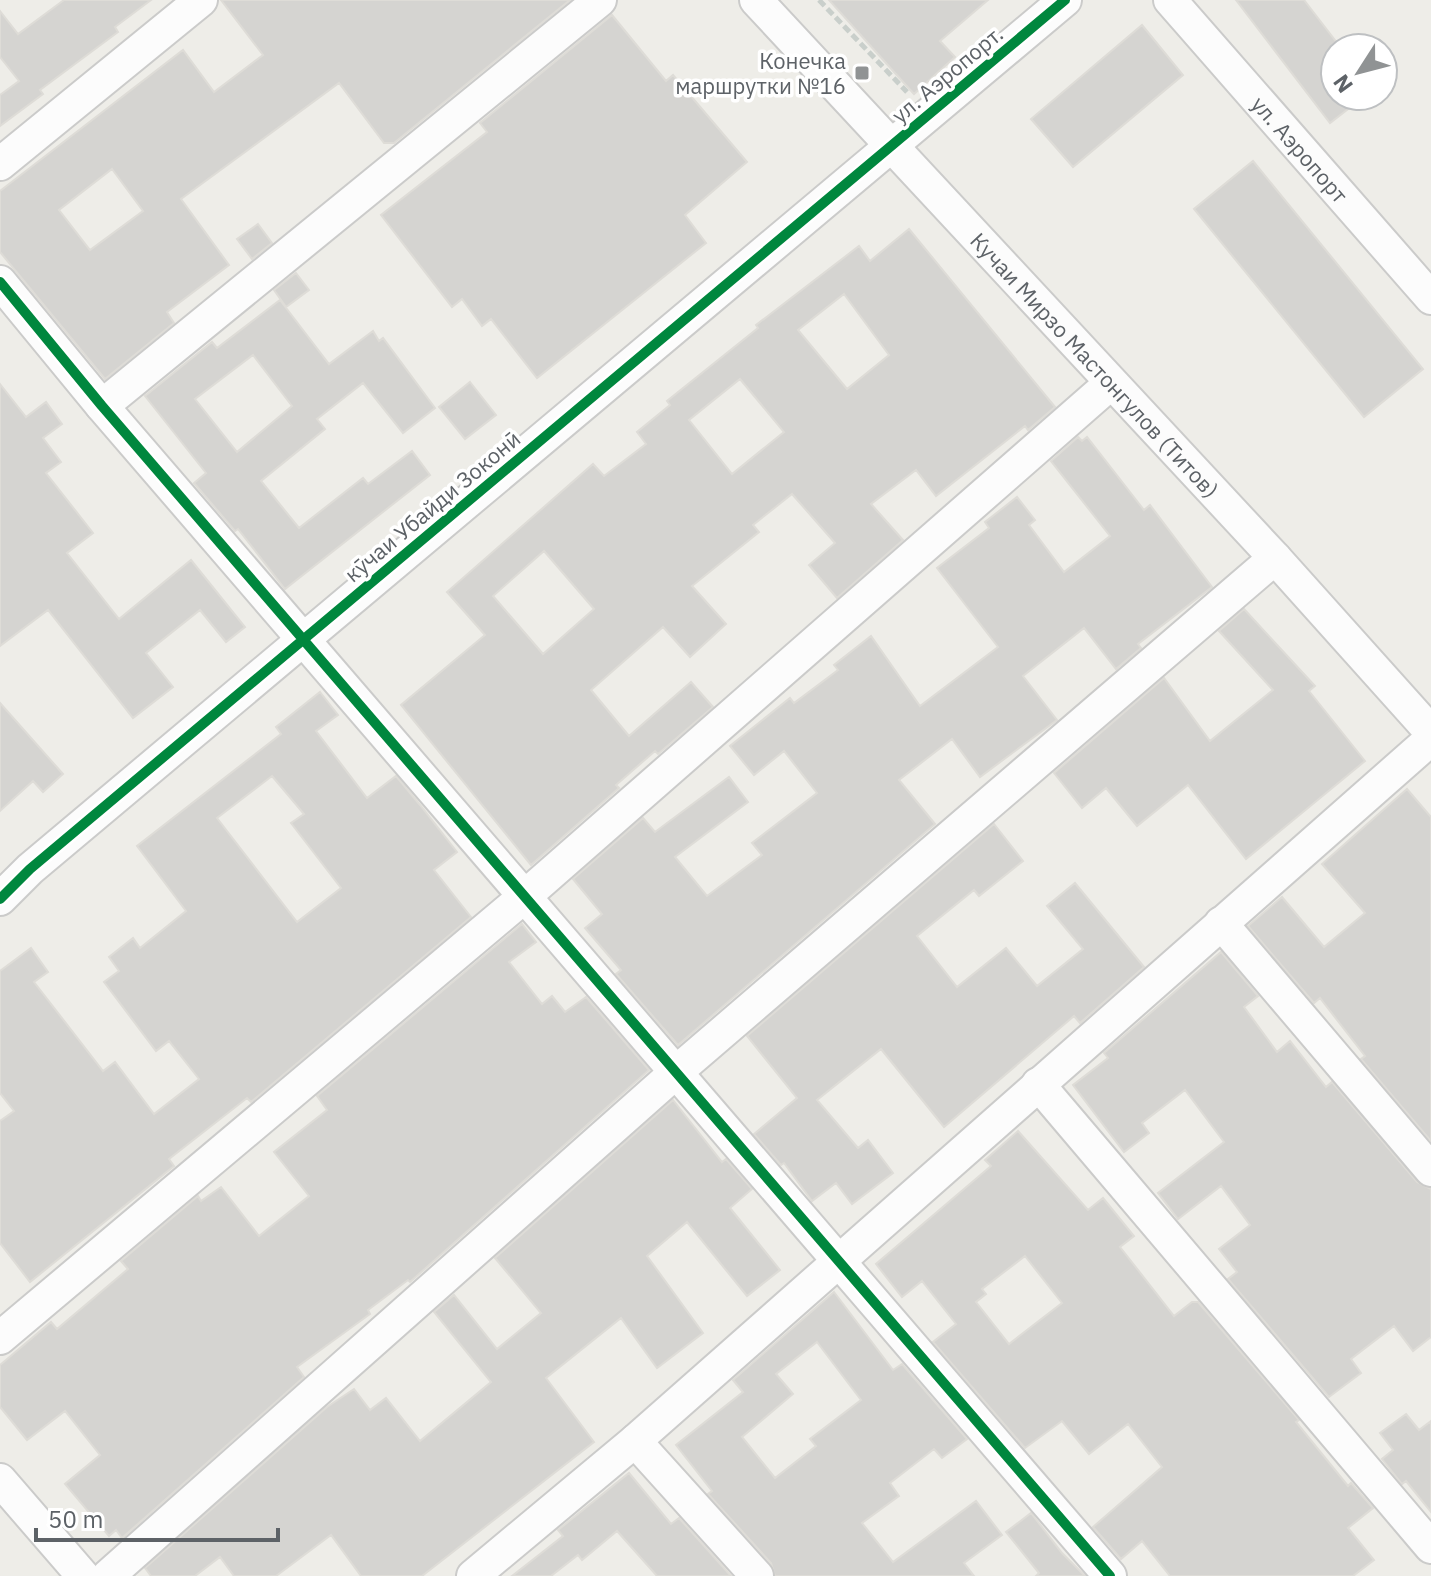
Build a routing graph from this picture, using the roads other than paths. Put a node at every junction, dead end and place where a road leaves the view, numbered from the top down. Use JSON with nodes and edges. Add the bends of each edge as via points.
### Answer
{"nodes":[{"id":1,"x":201,"y":0,"type":"edge"},
{"id":2,"x":600,"y":0,"type":"edge"},
{"id":3,"x":756,"y":0,"type":"edge"},
{"id":4,"x":1065,"y":0,"type":"edge"},
{"id":5,"x":1170,"y":0,"type":"edge"},
{"id":6,"x":892,"y":147,"type":"junction"},
{"id":7,"x":0,"y":164,"type":"edge"},
{"id":8,"x":0,"y":282,"type":"edge"},
{"id":9,"x":1431,"y":298,"type":"edge"},
{"id":10,"x":1111,"y":383,"type":"junction"},
{"id":11,"x":102,"y":406,"type":"junction"},
{"id":12,"x":1275,"y":558,"type":"junction"},
{"id":13,"x":304,"y":640,"type":"junction"},
{"id":14,"x":1431,"y":732,"type":"edge"},
{"id":15,"x":1431,"y":739,"type":"edge"},
{"id":16,"x":524,"y":897,"type":"junction"},
{"id":17,"x":0,"y":899,"type":"edge"},
{"id":18,"x":1221,"y":923,"type":"junction"},
{"id":19,"x":675,"y":1073,"type":"junction"},
{"id":20,"x":1038,"y":1084,"type":"junction"},
{"id":21,"x":1431,"y":1170,"type":"edge"},
{"id":22,"x":839,"y":1259,"type":"junction"},
{"id":23,"x":0,"y":1338,"type":"edge"},
{"id":24,"x":635,"y":1441,"type":"junction"},
{"id":25,"x":0,"y":1480,"type":"edge"},
{"id":26,"x":1431,"y":1547,"type":"edge"},
{"id":27,"x":83,"y":1576,"type":"edge"},
{"id":28,"x":108,"y":1576,"type":"edge"},
{"id":29,"x":473,"y":1576,"type":"edge"},
{"id":30,"x":757,"y":1576,"type":"edge"},
{"id":31,"x":1110,"y":1576,"type":"edge"}],
"edges":[{"from":1,"to":7,"type":"street"},
{"from":2,"to":11,"type":"street"},
{"from":3,"to":6,"type":"street","name":"Кучаи Мирзо Мастонгулов (Титов)"},
{"from":4,"to":6,"type":"street","name":"ул. Аэропорт."},
{"from":5,"to":9,"type":"street","name":"ул. Аэропорт"},
{"from":6,"to":10,"type":"street","name":"Кучаи Мирзо Мастонгулов (Титов)"},
{"from":6,"to":13,"type":"street","name":"кӯчаи Убайди Зоконӣ"},
{"from":8,"to":11,"type":"street"},
{"from":10,"to":12,"type":"street","name":"Кучаи Мирзо Мастонгулов (Титов)"},
{"from":10,"to":16,"type":"street"},
{"from":11,"to":13,"type":"street"},
{"from":12,"to":14,"type":"street","name":"Кучаи Мирзо Мастонгулов (Титов)"},
{"from":12,"to":19,"type":"street"},
{"from":13,"to":16,"type":"street"},
{"from":13,"to":17,"type":"street","name":"кӯчаи Убайди Зоконӣ"},
{"from":15,"to":18,"type":"street"},
{"from":16,"to":19,"type":"street"},
{"from":16,"to":23,"type":"street"},
{"from":18,"to":20,"type":"street"},
{"from":18,"to":21,"type":"street"},
{"from":19,"to":22,"type":"street"},
{"from":19,"to":28,"type":"street"},
{"from":20,"to":22,"type":"street"},
{"from":20,"to":26,"type":"street"},
{"from":22,"to":24,"type":"street"},
{"from":22,"to":31,"type":"street"},
{"from":24,"to":29,"type":"street"},
{"from":24,"to":30,"type":"street"},
{"from":25,"to":27,"type":"street"}]}
